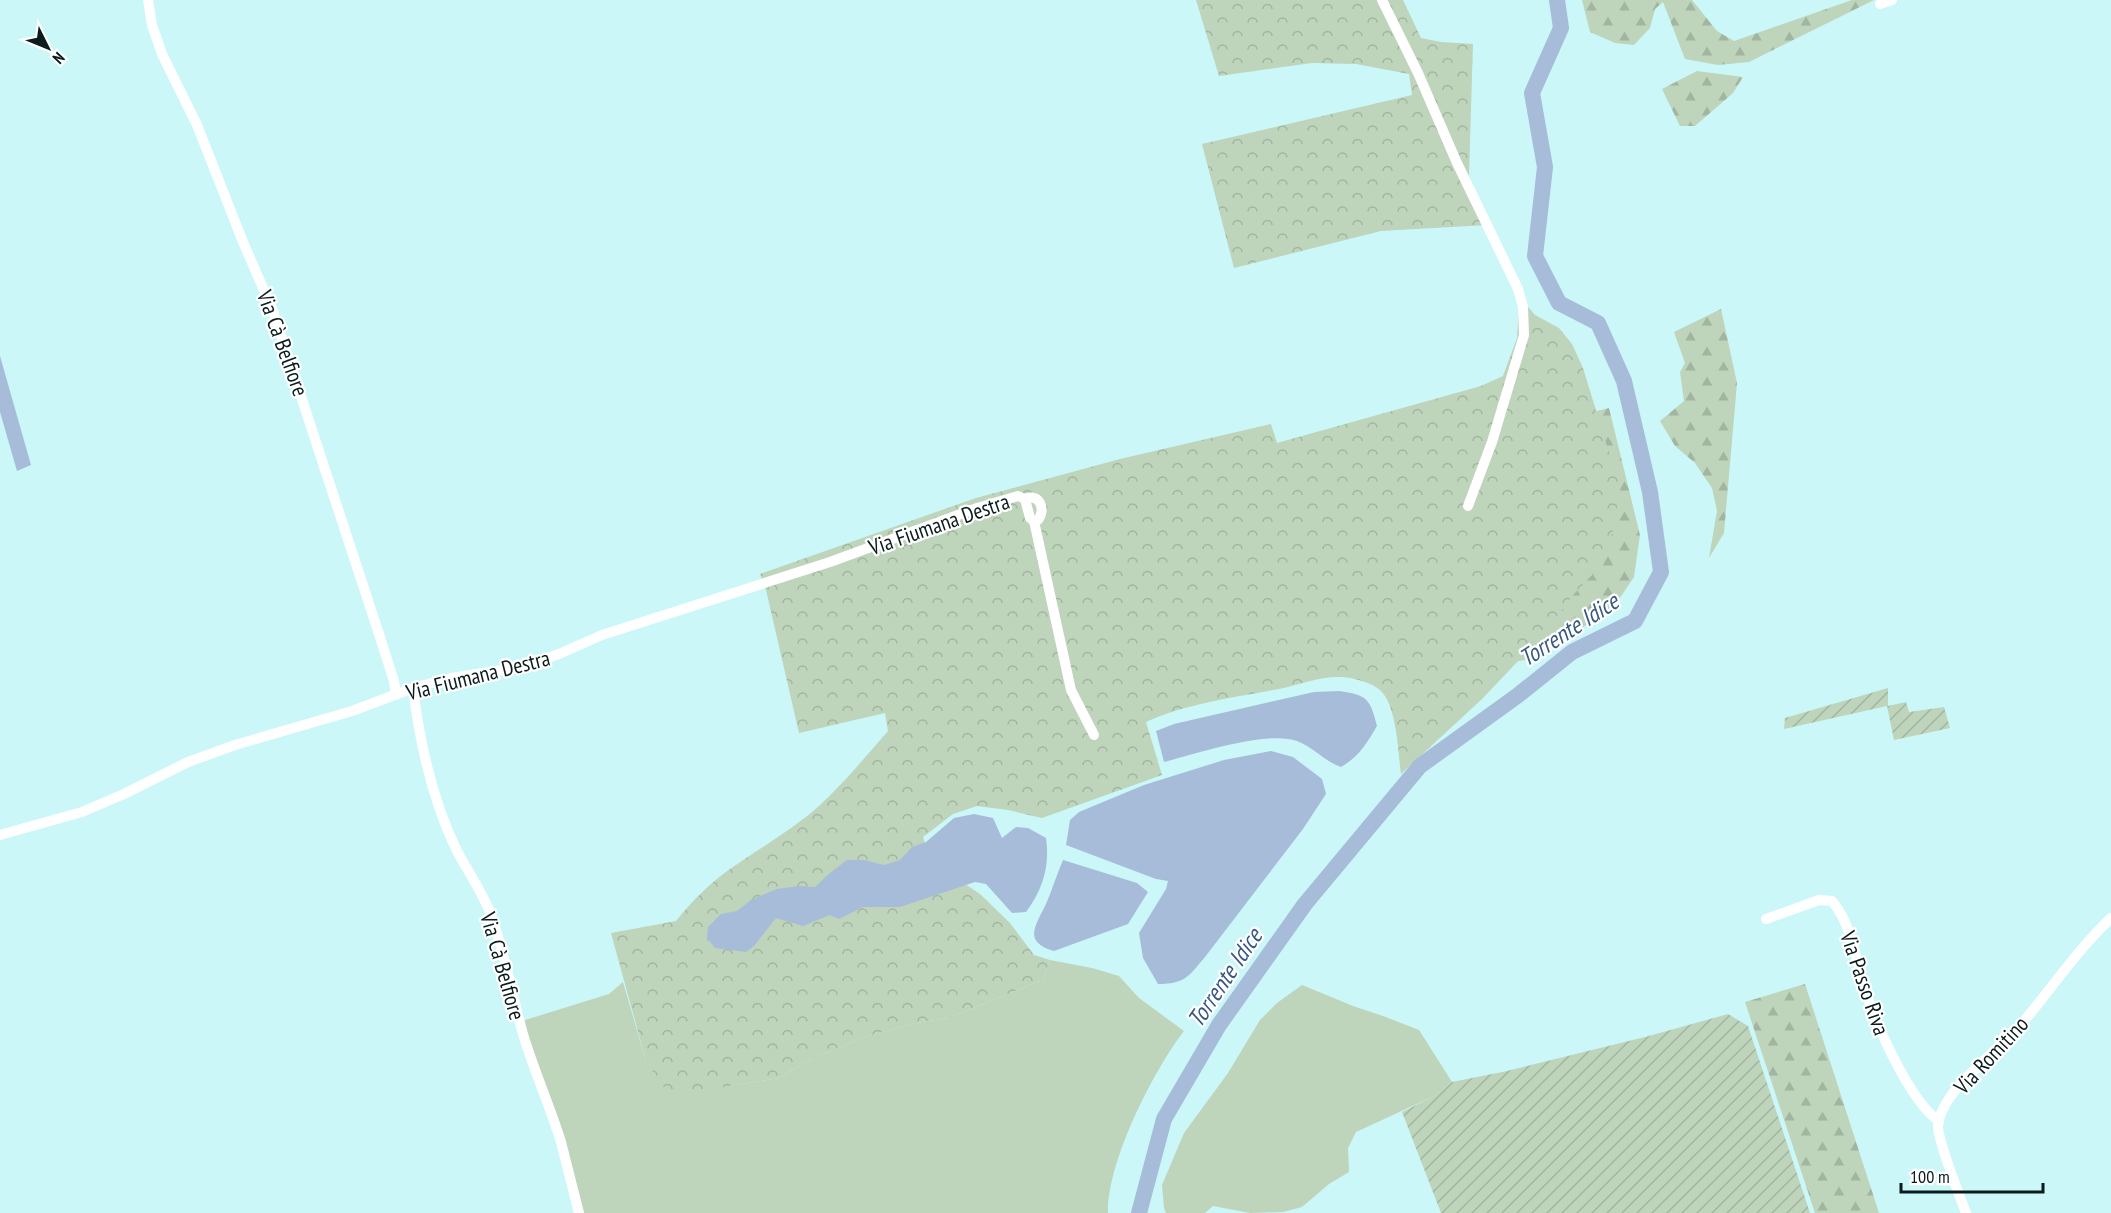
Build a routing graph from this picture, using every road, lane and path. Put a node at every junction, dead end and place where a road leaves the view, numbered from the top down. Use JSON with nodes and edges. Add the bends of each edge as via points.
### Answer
{"nodes":[{"id":1,"x":148,"y":0,"type":"edge"},
{"id":2,"x":1382,"y":0,"type":"edge"},
{"id":3,"x":1892,"y":0,"type":"edge"},
{"id":4,"x":1880,"y":4,"type":"dead end"},
{"id":5,"x":1468,"y":506,"type":"dead end"},
{"id":6,"x":414,"y":688,"type":"junction"},
{"id":7,"x":396,"y":695,"type":"junction"},
{"id":8,"x":1094,"y":735,"type":"dead end"},
{"id":9,"x":0,"y":835,"type":"edge"},
{"id":10,"x":2111,"y":918,"type":"edge"},
{"id":11,"x":1766,"y":919,"type":"dead end"},
{"id":12,"x":1939,"y":1121,"type":"junction"},
{"id":13,"x":579,"y":1213,"type":"edge"},
{"id":14,"x":1966,"y":1213,"type":"edge"}],
"edges":[{"from":1,"to":7,"type":"street","name":"Via Cà Belfiore","via":[[162,54],[197,125],[273,311]]},
{"from":2,"to":5,"type":"street","via":[[1518,289],[1522,307],[1524,335]]},
{"from":3,"to":4,"type":"street"},
{"from":6,"to":7,"type":"street","name":"Via Fiumana Destra"},
{"from":6,"to":8,"type":"street","name":"Via Fiumana Destra","via":[[522,667],[602,635],[830,562],[1018,496],[1025,499],[1027,512],[1034,521],[1071,690]]},
{"from":6,"to":13,"type":"street","name":"Via Cà Belfiore","via":[[427,771],[457,850],[493,921]]},
{"from":7,"to":9,"type":"street","name":"Via Fiumana Destra","via":[[235,745],[188,762],[82,812]]},
{"from":10,"to":12,"type":"street","name":"Via Romitino","via":[[2074,957],[2017,1029],[1961,1085]]},
{"from":11,"to":12,"type":"street","name":"Via Passo Riva","via":[[1819,900],[1832,901],[1839,909],[1888,1048],[1921,1103]]},
{"from":12,"to":14,"type":"street","via":[[1942,1144]]}]}
